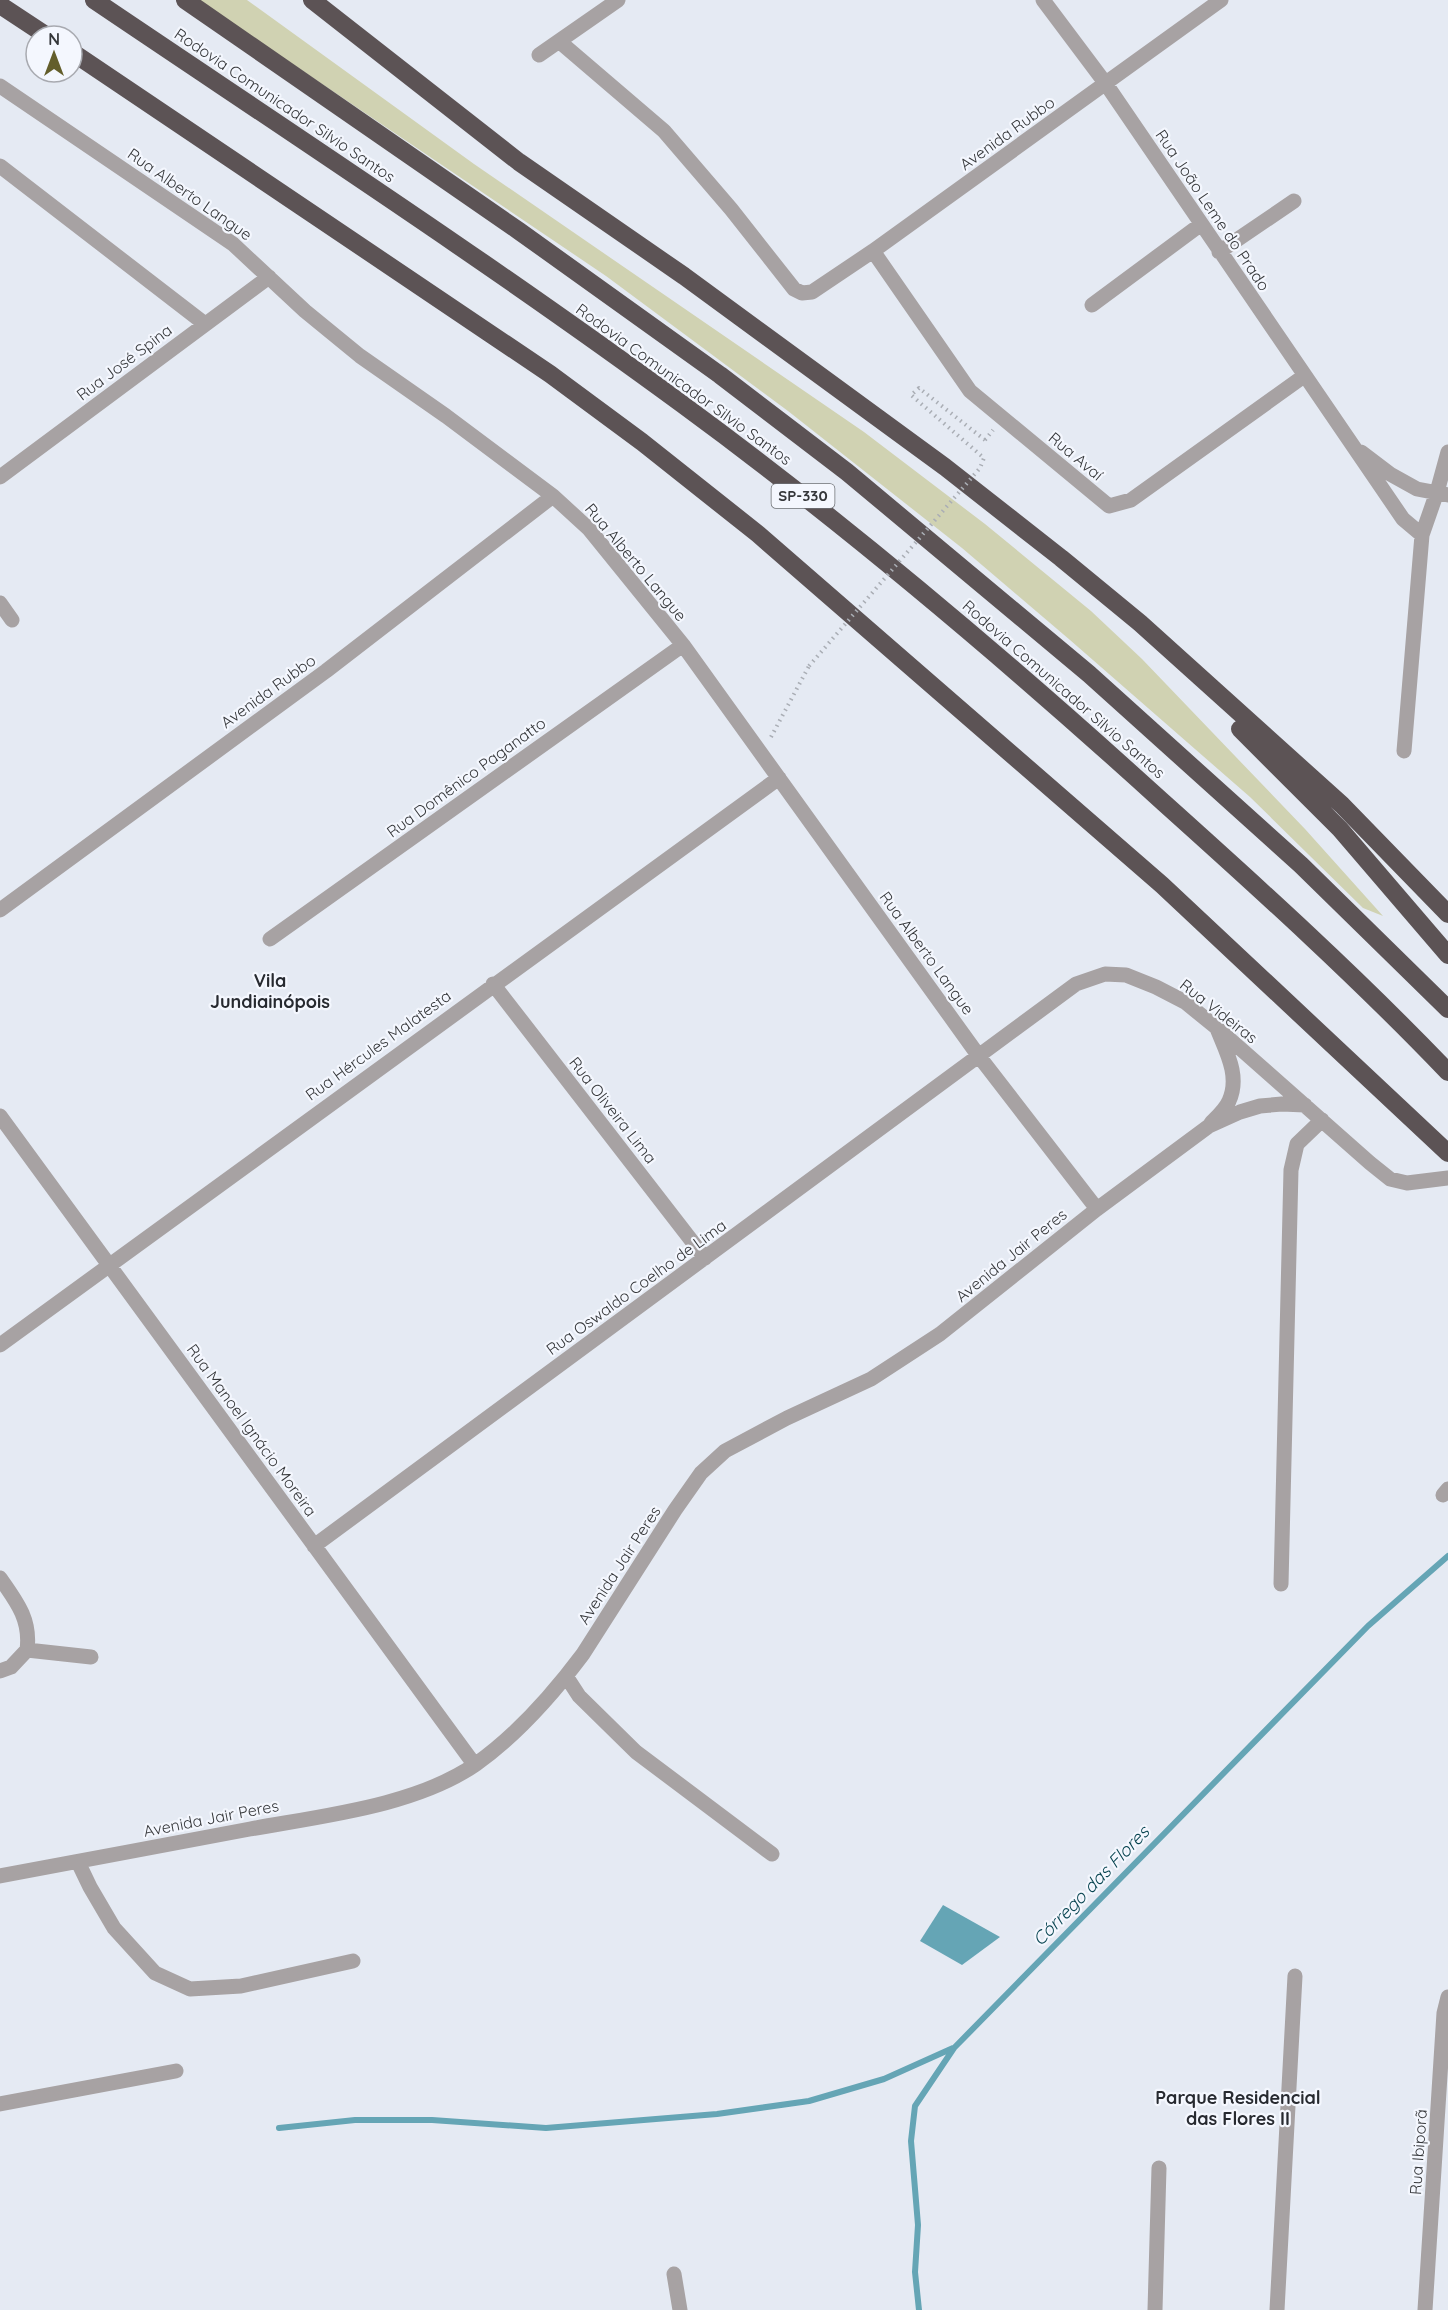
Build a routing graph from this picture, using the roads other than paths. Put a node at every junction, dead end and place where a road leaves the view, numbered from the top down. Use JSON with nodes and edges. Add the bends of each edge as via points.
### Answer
{"nodes":[{"id":1,"x":94,"y":0,"type":"edge"},
{"id":2,"x":185,"y":0,"type":"edge"},
{"id":3,"x":312,"y":0,"type":"edge"},
{"id":4,"x":618,"y":0,"type":"edge"},
{"id":5,"x":1043,"y":0,"type":"edge"},
{"id":6,"x":1221,"y":0,"type":"edge"},
{"id":7,"x":0,"y":5,"type":"edge"},
{"id":8,"x":29,"y":24,"type":"edge"},
{"id":9,"x":560,"y":42,"type":"junction"},
{"id":10,"x":539,"y":55,"type":"dead end"},
{"id":11,"x":84,"y":60,"type":"edge"},
{"id":12,"x":1106,"y":84,"type":"junction"},
{"id":13,"x":0,"y":86,"type":"edge"},
{"id":14,"x":0,"y":166,"type":"edge"},
{"id":15,"x":1294,"y":201,"type":"dead end"},
{"id":16,"x":1200,"y":225,"type":"junction"},
{"id":17,"x":873,"y":251,"type":"junction"},
{"id":18,"x":1219,"y":252,"type":"junction"},
{"id":19,"x":269,"y":277,"type":"junction"},
{"id":20,"x":1092,"y":305,"type":"dead end"},
{"id":21,"x":205,"y":324,"type":"junction"},
{"id":22,"x":1304,"y":376,"type":"junction"},
{"id":23,"x":1349,"y":443,"type":"junction"},
{"id":24,"x":1448,"y":452,"type":"edge"},
{"id":25,"x":0,"y":477,"type":"edge"},
{"id":26,"x":1442,"y":494,"type":"edge"},
{"id":27,"x":553,"y":496,"type":"junction"},
{"id":28,"x":1422,"y":535,"type":"junction"},
{"id":29,"x":0,"y":603,"type":"edge"},
{"id":30,"x":12,"y":620,"type":"dead end"},
{"id":31,"x":1140,"y":623,"type":"junction"},
{"id":32,"x":682,"y":645,"type":"junction"},
{"id":33,"x":1404,"y":751,"type":"dead end"},
{"id":34,"x":780,"y":778,"type":"junction"},
{"id":35,"x":0,"y":910,"type":"edge"},
{"id":36,"x":1448,"y":914,"type":"edge"},
{"id":37,"x":270,"y":939,"type":"dead end"},
{"id":38,"x":1448,"y":955,"type":"edge"},
{"id":39,"x":493,"y":984,"type":"junction"},
{"id":40,"x":1448,"y":1009,"type":"edge"},
{"id":41,"x":1217,"y":1028,"type":"junction"},
{"id":42,"x":978,"y":1055,"type":"junction"},
{"id":43,"x":1448,"y":1072,"type":"edge"},
{"id":44,"x":1305,"y":1106,"type":"junction"},
{"id":45,"x":0,"y":1116,"type":"edge"},
{"id":46,"x":1322,"y":1120,"type":"junction"},
{"id":47,"x":1209,"y":1126,"type":"junction"},
{"id":48,"x":1448,"y":1153,"type":"edge"},
{"id":49,"x":1448,"y":1178,"type":"edge"},
{"id":50,"x":1097,"y":1209,"type":"junction"},
{"id":51,"x":705,"y":1258,"type":"junction"},
{"id":52,"x":109,"y":1263,"type":"junction"},
{"id":53,"x":0,"y":1345,"type":"edge"},
{"id":54,"x":314,"y":1546,"type":"junction"},
{"id":55,"x":0,"y":1578,"type":"edge"},
{"id":56,"x":1281,"y":1584,"type":"dead end"},
{"id":57,"x":27,"y":1650,"type":"junction"},
{"id":58,"x":91,"y":1657,"type":"dead end"},
{"id":59,"x":0,"y":1671,"type":"edge"},
{"id":60,"x":566,"y":1676,"type":"junction"},
{"id":61,"x":474,"y":1764,"type":"junction"},
{"id":62,"x":772,"y":1854,"type":"dead end"},
{"id":63,"x":78,"y":1862,"type":"junction"},
{"id":64,"x":0,"y":1876,"type":"edge"},
{"id":65,"x":353,"y":1961,"type":"dead end"},
{"id":66,"x":1295,"y":1976,"type":"dead end"},
{"id":67,"x":1448,"y":1997,"type":"edge"},
{"id":68,"x":176,"y":2071,"type":"dead end"},
{"id":69,"x":0,"y":2104,"type":"edge"},
{"id":70,"x":1160,"y":2168,"type":"dead end"},
{"id":71,"x":674,"y":2274,"type":"dead end"},
{"id":72,"x":680,"y":2310,"type":"edge"},
{"id":73,"x":1155,"y":2310,"type":"edge"},
{"id":74,"x":1277,"y":2310,"type":"edge"},
{"id":75,"x":1425,"y":2310,"type":"edge"}],
"edges":[{"from":1,"to":43,"type":"highway","name":"Rodovia Comunicador Silvio Santos","number":"SP-330","via":[[485,264],[810,501],[1043,693],[1269,897]]},
{"from":2,"to":40,"type":"highway","name":"Rodovia Comunicador Silvio Santos","number":"SP-330","via":[[519,231],[847,472],[1089,674],[1301,865]]},
{"from":3,"to":31,"type":"highway","via":[[519,162],[684,276],[945,467]]},
{"from":4,"to":9,"type":"street"},
{"from":5,"to":12,"type":"street","name":"Rua João Leme do Prado"},
{"from":6,"to":12,"type":"street","name":"Avenida Rubbo"},
{"from":7,"to":8,"type":"highway"},
{"from":9,"to":10,"type":"street"},
{"from":9,"to":17,"type":"street","name":"Avenida Rubbo","via":[[664,131],[794,289],[812,292]]},
{"from":11,"to":48,"type":"highway","via":[[550,374],[759,534],[1162,885]]},
{"from":12,"to":16,"type":"street","name":"Rua João Leme do Prado"},
{"from":12,"to":17,"type":"street","name":"Avenida Rubbo"},
{"from":13,"to":19,"type":"street","name":"Rua Alberto Langue","via":[[233,244]]},
{"from":14,"to":21,"type":"street"},
{"from":15,"to":18,"type":"street"},
{"from":16,"to":18,"type":"street","name":"Rua João Leme do Prado"},
{"from":16,"to":20,"type":"street"},
{"from":17,"to":22,"type":"street","name":"Rua Avaí","via":[[970,391],[1109,506],[1131,500]]},
{"from":18,"to":22,"type":"street","name":"Rua João Leme do Prado"},
{"from":19,"to":21,"type":"street","name":"Rua José Spina"},
{"from":19,"to":27,"type":"street","name":"Rua Alberto Langue","via":[[360,356]]},
{"from":21,"to":25,"type":"street","name":"Rua José Spina"},
{"from":22,"to":23,"type":"street","name":"Rua João Leme do Prado"},
{"from":23,"to":26,"type":"street","name":"Rua João Leme do Prado","via":[[1417,489]]},
{"from":23,"to":28,"type":"street","name":"Rua João Leme do Prado","via":[[1403,519]]},
{"from":24,"to":26,"type":"street"},
{"from":26,"to":28,"type":"street"},
{"from":27,"to":32,"type":"street","name":"Rua Alberto Langue","via":[[589,529]]},
{"from":27,"to":35,"type":"street","name":"Avenida Rubbo","via":[[326,671]]},
{"from":28,"to":33,"type":"street"},
{"from":29,"to":30,"type":"street"},
{"from":31,"to":36,"type":"highway","via":[[1342,805]]},
{"from":31,"to":38,"type":"highway","via":[[1193,687],[1217,706],[1340,829]]},
{"from":32,"to":34,"type":"street","name":"Rua Alberto Langue"},
{"from":32,"to":37,"type":"street","name":"Rua Domênico Paganatto"},
{"from":34,"to":39,"type":"street","name":"Rua Hércules Malatesta"},
{"from":34,"to":42,"type":"street","name":"Rua Alberto Langue"},
{"from":39,"to":51,"type":"street","name":"Rua Oliveira Lima"},
{"from":39,"to":52,"type":"street","name":"Rua Hércules Malatesta"},
{"from":41,"to":42,"type":"street","name":"Rua Videiras","via":[[1185,1002],[1156,987],[1126,975],[1105,974],[1076,984]]},
{"from":41,"to":44,"type":"street","name":"Rua Videiras"},
{"from":41,"to":47,"type":"street","name":"Avenida Jair Peres","via":[[1230,1060],[1233,1086],[1229,1102]]},
{"from":42,"to":50,"type":"street","name":"Rua Alberto Langue"},
{"from":42,"to":51,"type":"street","name":"Rua Oswaldo Coelho de Lima"},
{"from":44,"to":46,"type":"street"},
{"from":44,"to":47,"type":"street","name":"Avenida Jair Peres","via":[[1260,1107]]},
{"from":45,"to":52,"type":"street","name":"Rua Manoel Ignácio Moreira"},
{"from":46,"to":49,"type":"street","via":[[1390,1179],[1407,1183]]},
{"from":46,"to":56,"type":"street","via":[[1297,1144],[1291,1170]]},
{"from":47,"to":50,"type":"street","name":"Avenida Jair Peres"},
{"from":50,"to":60,"type":"street","name":"Avenida Jair Peres","via":[[940,1334],[871,1379],[724,1451],[701,1473],[682,1500]]},
{"from":51,"to":54,"type":"street","name":"Rua Oswaldo Coelho de Lima"},
{"from":52,"to":53,"type":"street","name":"Rua Hércules Malatesta"},
{"from":52,"to":54,"type":"street","name":"Rua Manoel Ignácio Moreira"},
{"from":54,"to":61,"type":"street","name":"Rua Manoel Ignácio Moreira"},
{"from":55,"to":57,"type":"street","via":[[25,1617]]},
{"from":57,"to":58,"type":"street"},
{"from":57,"to":59,"type":"street","via":[[11,1667]]},
{"from":60,"to":61,"type":"street","name":"Avenida Jair Peres","via":[[511,1734]]},
{"from":60,"to":62,"type":"street","via":[[579,1696],[636,1752]]},
{"from":61,"to":63,"type":"street","name":"Avenida Jair Peres","via":[[420,1793]]},
{"from":63,"to":64,"type":"street","name":"Avenida Jair Peres"},
{"from":63,"to":65,"type":"street","via":[[114,1928],[155,1973],[190,1989],[241,1986]]},
{"from":66,"to":74,"type":"street"},
{"from":67,"to":75,"type":"street","name":"Rua Ibiporã"},
{"from":68,"to":69,"type":"street"},
{"from":70,"to":73,"type":"street"},
{"from":71,"to":72,"type":"street"}]}
